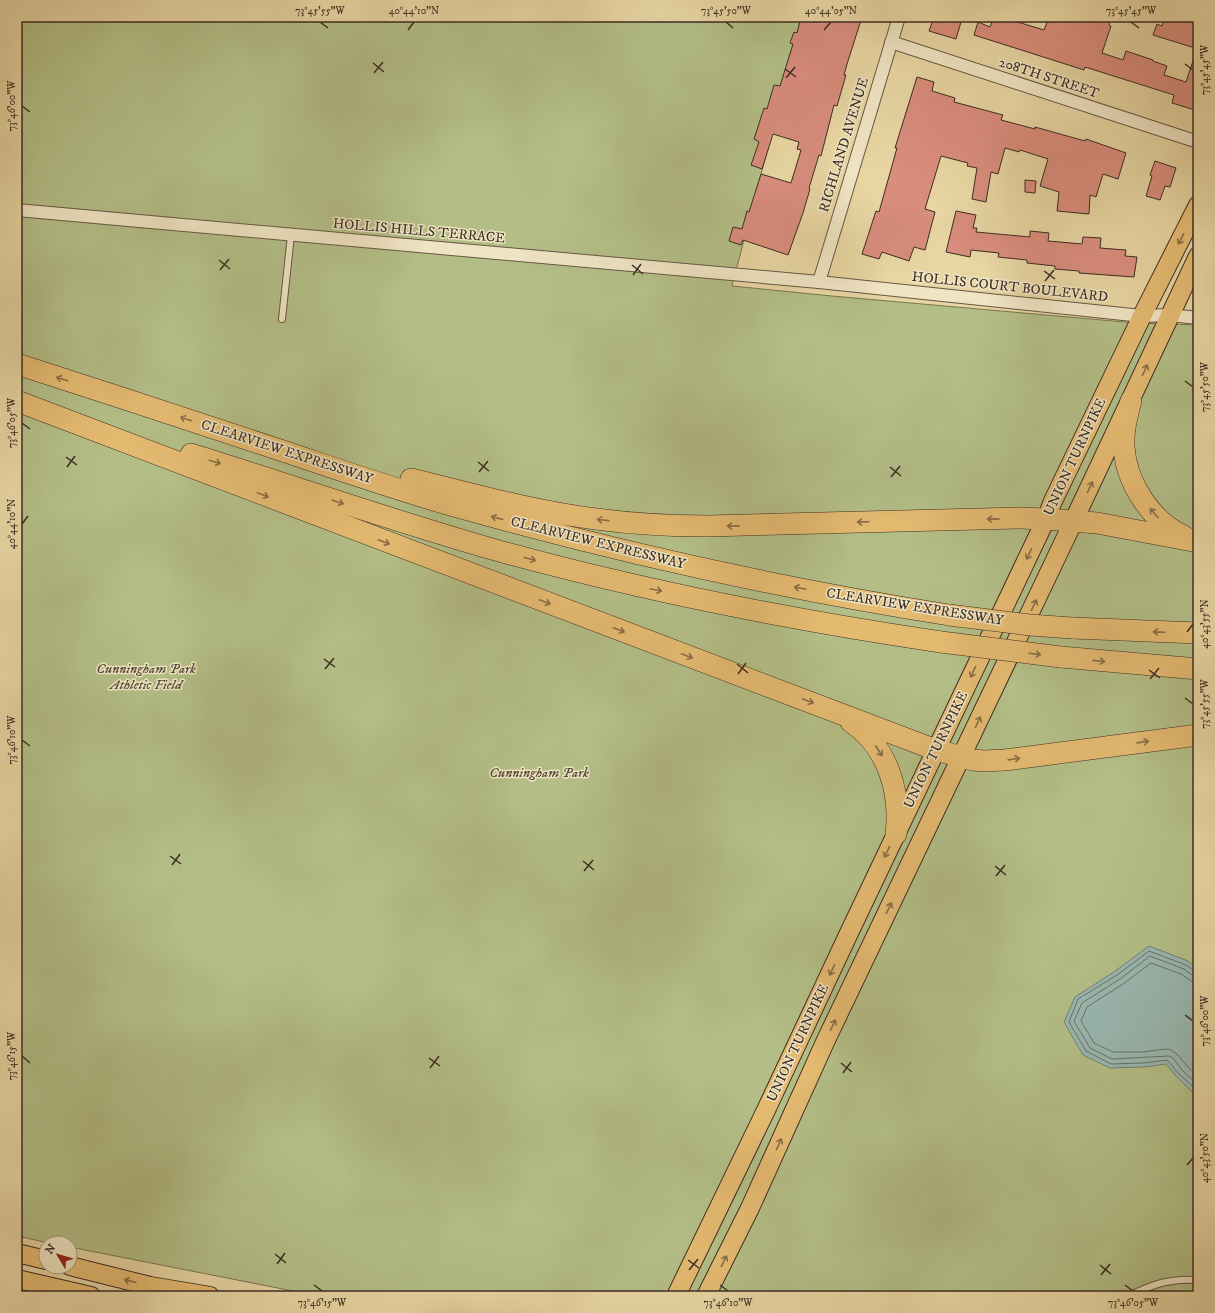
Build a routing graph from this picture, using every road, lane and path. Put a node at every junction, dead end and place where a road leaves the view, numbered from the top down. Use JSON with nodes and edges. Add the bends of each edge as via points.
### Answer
{"nodes":[{"id":1,"x":899,"y":17,"type":"edge"},
{"id":2,"x":891,"y":42,"type":"junction"},
{"id":3,"x":1198,"y":142,"type":"edge"},
{"id":4,"x":1198,"y":205,"type":"edge"},
{"id":5,"x":17,"y":210,"type":"edge"},
{"id":6,"x":291,"y":235,"type":"junction"},
{"id":7,"x":1196,"y":268,"type":"edge"},
{"id":8,"x":819,"y":282,"type":"junction"},
{"id":9,"x":1170,"y":315,"type":"junction"},
{"id":10,"x":1142,"y":316,"type":"junction"},
{"id":11,"x":1198,"y":318,"type":"edge"},
{"id":12,"x":282,"y":319,"type":"dead end"},
{"id":13,"x":17,"y":364,"type":"edge"},
{"id":14,"x":17,"y":401,"type":"edge"},
{"id":15,"x":1130,"y":401,"type":"junction"},
{"id":16,"x":249,"y":440,"type":"junction"},
{"id":17,"x":1046,"y":519,"type":"junction"},
{"id":18,"x":1073,"y":521,"type":"junction"},
{"id":19,"x":1198,"y":542,"type":"edge"},
{"id":20,"x":1198,"y":633,"type":"edge"},
{"id":21,"x":1198,"y":669,"type":"edge"},
{"id":22,"x":828,"y":709,"type":"junction"},
{"id":23,"x":1198,"y":735,"type":"edge"},
{"id":24,"x":936,"y":750,"type":"junction"},
{"id":25,"x":961,"y":757,"type":"junction"},
{"id":26,"x":896,"y":834,"type":"junction"},
{"id":27,"x":17,"y":1253,"type":"edge"},
{"id":28,"x":38,"y":1258,"type":"edge"},
{"id":29,"x":78,"y":1268,"type":"edge"},
{"id":30,"x":17,"y":1279,"type":"edge"},
{"id":31,"x":1198,"y":1280,"type":"edge"},
{"id":32,"x":1198,"y":1294,"type":"edge"},
{"id":33,"x":91,"y":1296,"type":"edge"},
{"id":34,"x":210,"y":1296,"type":"edge"},
{"id":35,"x":676,"y":1296,"type":"edge"},
{"id":36,"x":706,"y":1296,"type":"edge"},
{"id":37,"x":1129,"y":1296,"type":"edge"},
{"id":38,"x":1192,"y":1296,"type":"edge"}],
"edges":[{"from":1,"to":2,"type":"street","name":"RICHLAND AVENUE"},
{"from":2,"to":3,"type":"street","name":"208TH STREET"},
{"from":2,"to":8,"type":"street","name":"RICHLAND AVENUE"},
{"from":4,"to":10,"type":"main road","name":"UNION TURNPIKE","one_way":true},
{"from":5,"to":6,"type":"street","name":"HOLLIS HILLS TERRACE"},
{"from":6,"to":8,"type":"street","name":"HOLLIS HILLS TERRACE"},
{"from":6,"to":12,"type":"lane"},
{"from":7,"to":9,"type":"main road","name":"UNION TURNPIKE"},
{"from":8,"to":10,"type":"street","name":"HOLLIS COURT BOULEVARD"},
{"from":9,"to":10,"type":"street","name":"HOLLIS COURT BOULEVARD"},
{"from":9,"to":11,"type":"street","name":"HOLLIS COURT BOULEVARD"},
{"from":15,"to":9,"type":"main road","name":"UNION TURNPIKE","one_way":true},
{"from":10,"to":17,"type":"main road","name":"UNION TURNPIKE"},
{"from":16,"to":13,"type":"highway","name":"CLEARVIEW EXPRESSWAY","one_way":true},
{"from":14,"to":21,"type":"highway","name":"CLEARVIEW EXPRESSWAY","one_way":true,"bridge":true,"via":[[233,467],[402,523],[651,589],[855,629],[941,642],[1061,657]]},
{"from":14,"to":22,"type":"highway","one_way":true},
{"from":18,"to":15,"type":"main road","name":"UNION TURNPIKE","one_way":true},
{"from":19,"to":15,"type":"highway","one_way":true,"via":[[1180,534],[1158,518],[1135,486],[1124,448]]},
{"from":17,"to":16,"type":"highway","one_way":true,"via":[[708,526],[621,522],[518,505]]},
{"from":20,"to":16,"type":"highway","name":"CLEARVIEW EXPRESSWAY","one_way":true,"bridge":true,"via":[[1030,625],[949,615],[775,583],[657,558],[458,507]]},
{"from":17,"to":18,"type":"highway"},
{"from":17,"to":24,"type":"main road","name":"UNION TURNPIKE","one_way":true},
{"from":18,"to":19,"type":"highway","via":[[1097,523]]},
{"from":25,"to":18,"type":"main road","name":"UNION TURNPIKE","one_way":true},
{"from":22,"to":24,"type":"highway"},
{"from":22,"to":26,"type":"highway","one_way":true,"via":[[864,733],[886,763],[895,791],[898,820]]},
{"from":25,"to":23,"type":"highway","one_way":true,"via":[[984,762]]},
{"from":24,"to":25,"type":"highway"},
{"from":24,"to":26,"type":"main road","name":"UNION TURNPIKE"},
{"from":36,"to":25,"type":"main road","name":"UNION TURNPIKE","one_way":true,"via":[[750,1208],[826,1040]]},
{"from":26,"to":35,"type":"main road","name":"UNION TURNPIKE","one_way":true},
{"from":27,"to":28,"type":"main road"},
{"from":34,"to":29,"type":"main road","one_way":true,"via":[[150,1286]]},
{"from":30,"to":33,"type":"main road"},
{"from":31,"to":37,"type":"lane","via":[[1164,1282]]},
{"from":32,"to":38,"type":"lane"}]}
